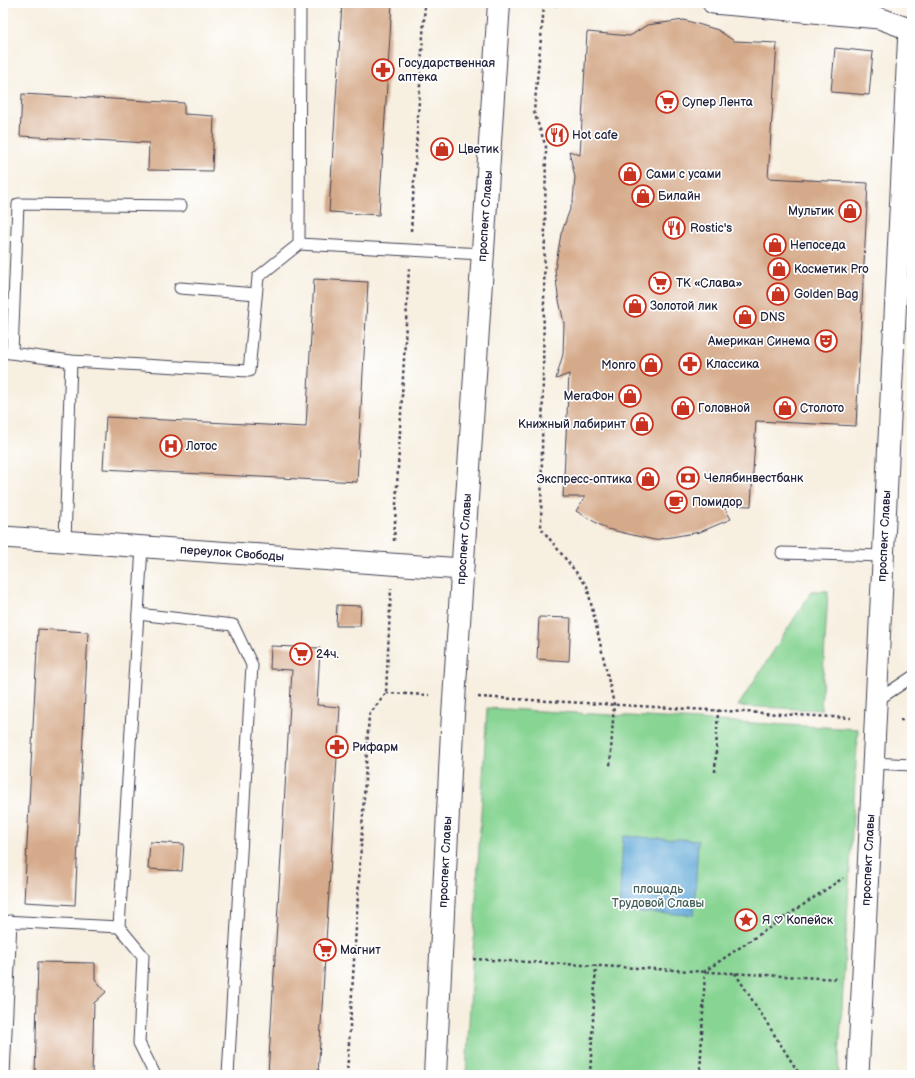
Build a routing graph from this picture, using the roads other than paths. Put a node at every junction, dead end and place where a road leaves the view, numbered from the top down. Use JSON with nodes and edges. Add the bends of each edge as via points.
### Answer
{"nodes":[{"id":1,"x":300,"y":3,"type":"edge"},
{"id":2,"x":499,"y":3,"type":"edge"},
{"id":3,"x":713,"y":3,"type":"edge"},
{"id":4,"x":870,"y":13,"type":"edge"},
{"id":5,"x":910,"y":30,"type":"edge"},
{"id":6,"x":181,"y":206,"type":"dead end"},
{"id":7,"x":299,"y":244,"type":"junction"},
{"id":8,"x":482,"y":254,"type":"junction"},
{"id":9,"x":180,"y":288,"type":"dead end"},
{"id":10,"x":256,"y":294,"type":"junction"},
{"id":11,"x":8,"y":352,"type":"edge"},
{"id":12,"x":71,"y":361,"type":"junction"},
{"id":13,"x":3,"y":537,"type":"edge"},
{"id":14,"x":65,"y":541,"type":"junction"},
{"id":15,"x":142,"y":547,"type":"junction"},
{"id":16,"x":782,"y":553,"type":"dead end"},
{"id":17,"x":883,"y":556,"type":"junction"},
{"id":18,"x":462,"y":569,"type":"junction"},
{"id":19,"x":138,"y":614,"type":"junction"},
{"id":20,"x":912,"y":677,"type":"edge"},
{"id":21,"x":875,"y":710,"type":"junction"},
{"id":22,"x":873,"y":763,"type":"junction"},
{"id":23,"x":912,"y":764,"type":"edge"},
{"id":24,"x":7,"y":921,"type":"edge"},
{"id":25,"x":119,"y":927,"type":"junction"},
{"id":26,"x":4,"y":1075,"type":"edge"},
{"id":27,"x":155,"y":1075,"type":"edge"},
{"id":28,"x":228,"y":1075,"type":"edge"},
{"id":29,"x":434,"y":1075,"type":"edge"},
{"id":30,"x":858,"y":1075,"type":"edge"}],
"edges":[{"from":1,"to":7,"type":"lane"},
{"from":2,"to":8,"type":"main road","name":"проспект Славы"},
{"from":3,"to":4,"type":"street","name":"проспект Славы"},
{"from":4,"to":5,"type":"street","name":"проспект Славы"},
{"from":5,"to":17,"type":"street","name":"проспект Славы"},
{"from":6,"to":11,"type":"lane","via":[[18,204]]},
{"from":7,"to":8,"type":"lane"},
{"from":7,"to":10,"type":"lane","via":[[258,277]]},
{"from":8,"to":18,"type":"main road","name":"проспект Славы"},
{"from":9,"to":10,"type":"lane"},
{"from":10,"to":12,"type":"lane","via":[[249,371]]},
{"from":11,"to":12,"type":"lane"},
{"from":12,"to":14,"type":"lane"},
{"from":13,"to":14,"type":"street","name":"переулок Свободы"},
{"from":14,"to":15,"type":"street","name":"переулок Свободы"},
{"from":15,"to":18,"type":"street","name":"переулок Свободы"},
{"from":15,"to":19,"type":"lane"},
{"from":16,"to":17,"type":"lane"},
{"from":17,"to":21,"type":"street","name":"проспект Славы"},
{"from":18,"to":29,"type":"main road","name":"проспект Славы"},
{"from":19,"to":25,"type":"lane"},
{"from":19,"to":28,"type":"lane","via":[[233,625],[252,665]]},
{"from":20,"to":21,"type":"lane"},
{"from":21,"to":22,"type":"street","name":"проспект Славы"},
{"from":22,"to":23,"type":"lane"},
{"from":22,"to":30,"type":"street","name":"проспект Славы"},
{"from":24,"to":25,"type":"lane"},
{"from":24,"to":26,"type":"lane"},
{"from":25,"to":27,"type":"lane","via":[[143,956],[139,1043]]}]}
